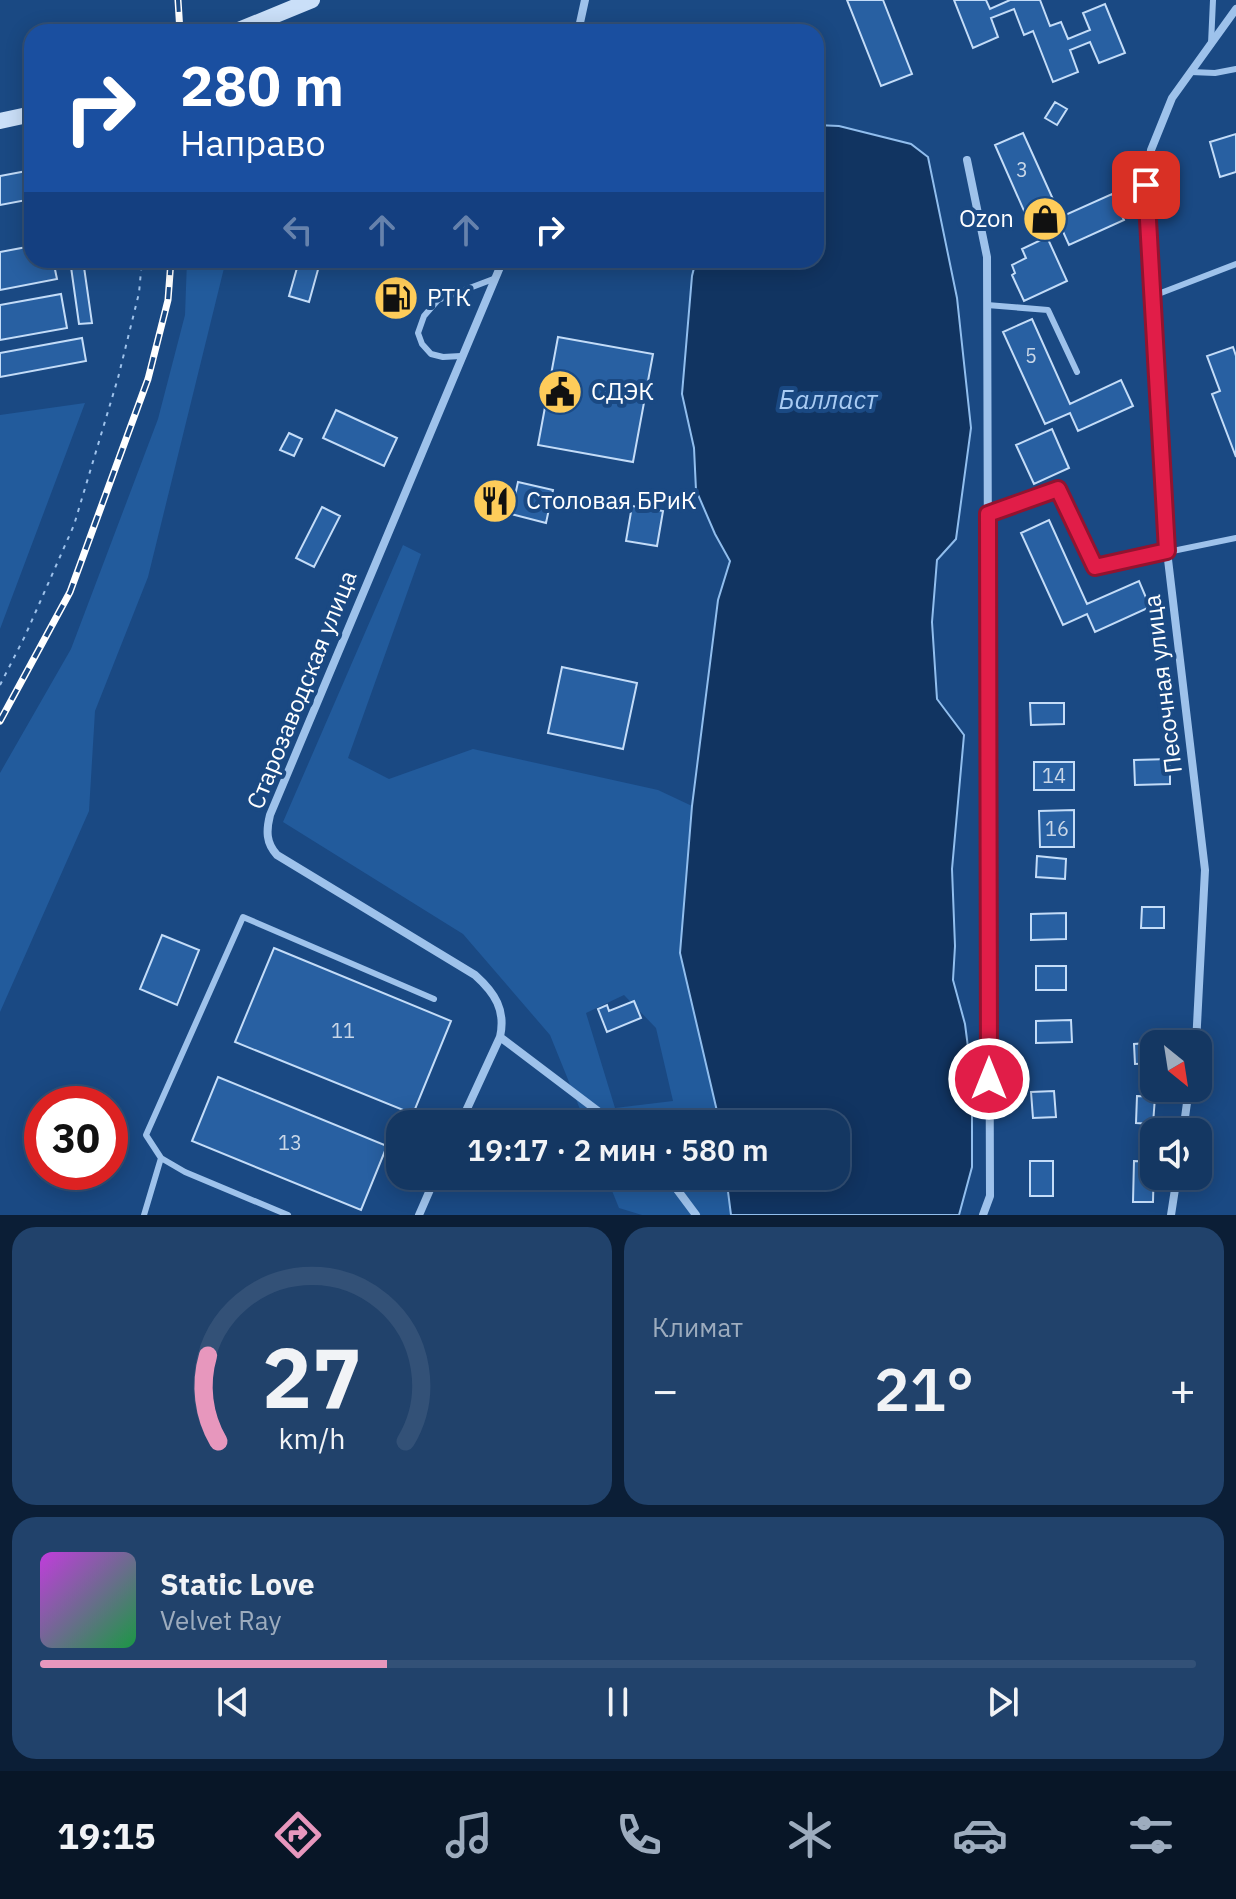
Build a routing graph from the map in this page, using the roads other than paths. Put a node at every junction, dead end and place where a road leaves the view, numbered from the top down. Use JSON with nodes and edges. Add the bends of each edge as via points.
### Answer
{"nodes":[{"id":1,"x":312,"y":0,"type":"edge"},
{"id":2,"x":585,"y":0,"type":"edge"},
{"id":3,"x":1213,"y":0,"type":"edge"},
{"id":4,"x":1236,"y":9,"type":"edge"},
{"id":5,"x":254,"y":24,"type":"edge"},
{"id":6,"x":580,"y":24,"type":"edge"},
{"id":7,"x":1211,"y":44,"type":"junction"},
{"id":8,"x":1236,"y":69,"type":"edge"},
{"id":9,"x":1191,"y":72,"type":"junction"},
{"id":10,"x":24,"y":116,"type":"edge"},
{"id":11,"x":0,"y":121,"type":"edge"},
{"id":12,"x":967,"y":160,"type":"dead end"},
{"id":13,"x":1236,"y":264,"type":"edge"},
{"id":14,"x":500,"y":268,"type":"edge"},
{"id":15,"x":496,"y":278,"type":"junction"},
{"id":16,"x":1153,"y":296,"type":"junction"},
{"id":17,"x":987,"y":305,"type":"junction"},
{"id":18,"x":461,"y":356,"type":"junction"},
{"id":19,"x":1077,"y":372,"type":"dead end"},
{"id":20,"x":988,"y":514,"type":"junction"},
{"id":21,"x":1236,"y":538,"type":"edge"},
{"id":22,"x":1167,"y":551,"type":"junction"},
{"id":23,"x":434,"y":999,"type":"dead end"},
{"id":24,"x":1197,"y":1030,"type":"edge"},
{"id":25,"x":500,"y":1037,"type":"junction"},
{"id":26,"x":466,"y":1110,"type":"edge"},
{"id":27,"x":596,"y":1110,"type":"edge"},
{"id":28,"x":161,"y":1158,"type":"junction"},
{"id":29,"x":430,"y":1190,"type":"edge"},
{"id":30,"x":677,"y":1190,"type":"edge"},
{"id":31,"x":1175,"y":1190,"type":"edge"},
{"id":32,"x":144,"y":1215,"type":"edge"},
{"id":33,"x":288,"y":1215,"type":"edge"},
{"id":34,"x":419,"y":1215,"type":"edge"},
{"id":35,"x":696,"y":1215,"type":"edge"},
{"id":36,"x":983,"y":1215,"type":"edge"},
{"id":37,"x":1171,"y":1215,"type":"edge"}],
"edges":[{"from":1,"to":5,"type":"main road"},
{"from":2,"to":6,"type":"street"},
{"from":3,"to":7,"type":"lane"},
{"from":4,"to":7,"type":"street","name":"Песочная улица"},
{"from":7,"to":9,"type":"street","name":"Песочная улица"},
{"from":8,"to":9,"type":"lane"},
{"from":9,"to":16,"type":"street","name":"Песочная улица","via":[[1172,98],[1151,150],[1146,185]]},
{"from":10,"to":11,"type":"main road"},
{"from":12,"to":17,"type":"street","via":[[987,257]]},
{"from":13,"to":16,"type":"lane"},
{"from":14,"to":15,"type":"street","name":"Старозаводская улица"},
{"from":15,"to":18,"type":"street","name":"Старозаводская улица"},
{"from":15,"to":18,"type":"lane","via":[[438,300],[424,316],[418,333],[431,354]]},
{"from":16,"to":22,"type":"street","name":"Песочная улица"},
{"from":17,"to":19,"type":"lane","via":[[1048,310]]},
{"from":17,"to":20,"type":"street"},
{"from":18,"to":25,"type":"street","name":"Старозаводская улица","via":[[270,815],[267,836],[277,855],[484,984],[502,1011]]},
{"from":20,"to":22,"type":"lane","via":[[1058,489],[1095,567]]},
{"from":20,"to":36,"type":"street","via":[[990,1196]]},
{"from":21,"to":22,"type":"lane"},
{"from":22,"to":24,"type":"street","name":"Песочная улица","via":[[1205,870]]},
{"from":23,"to":28,"type":"lane","via":[[243,917],[146,1135]]},
{"from":25,"to":26,"type":"street"},
{"from":25,"to":27,"type":"street"},
{"from":28,"to":32,"type":"lane"},
{"from":28,"to":33,"type":"lane"},
{"from":29,"to":34,"type":"street"},
{"from":30,"to":35,"type":"street"},
{"from":31,"to":37,"type":"street"}]}
